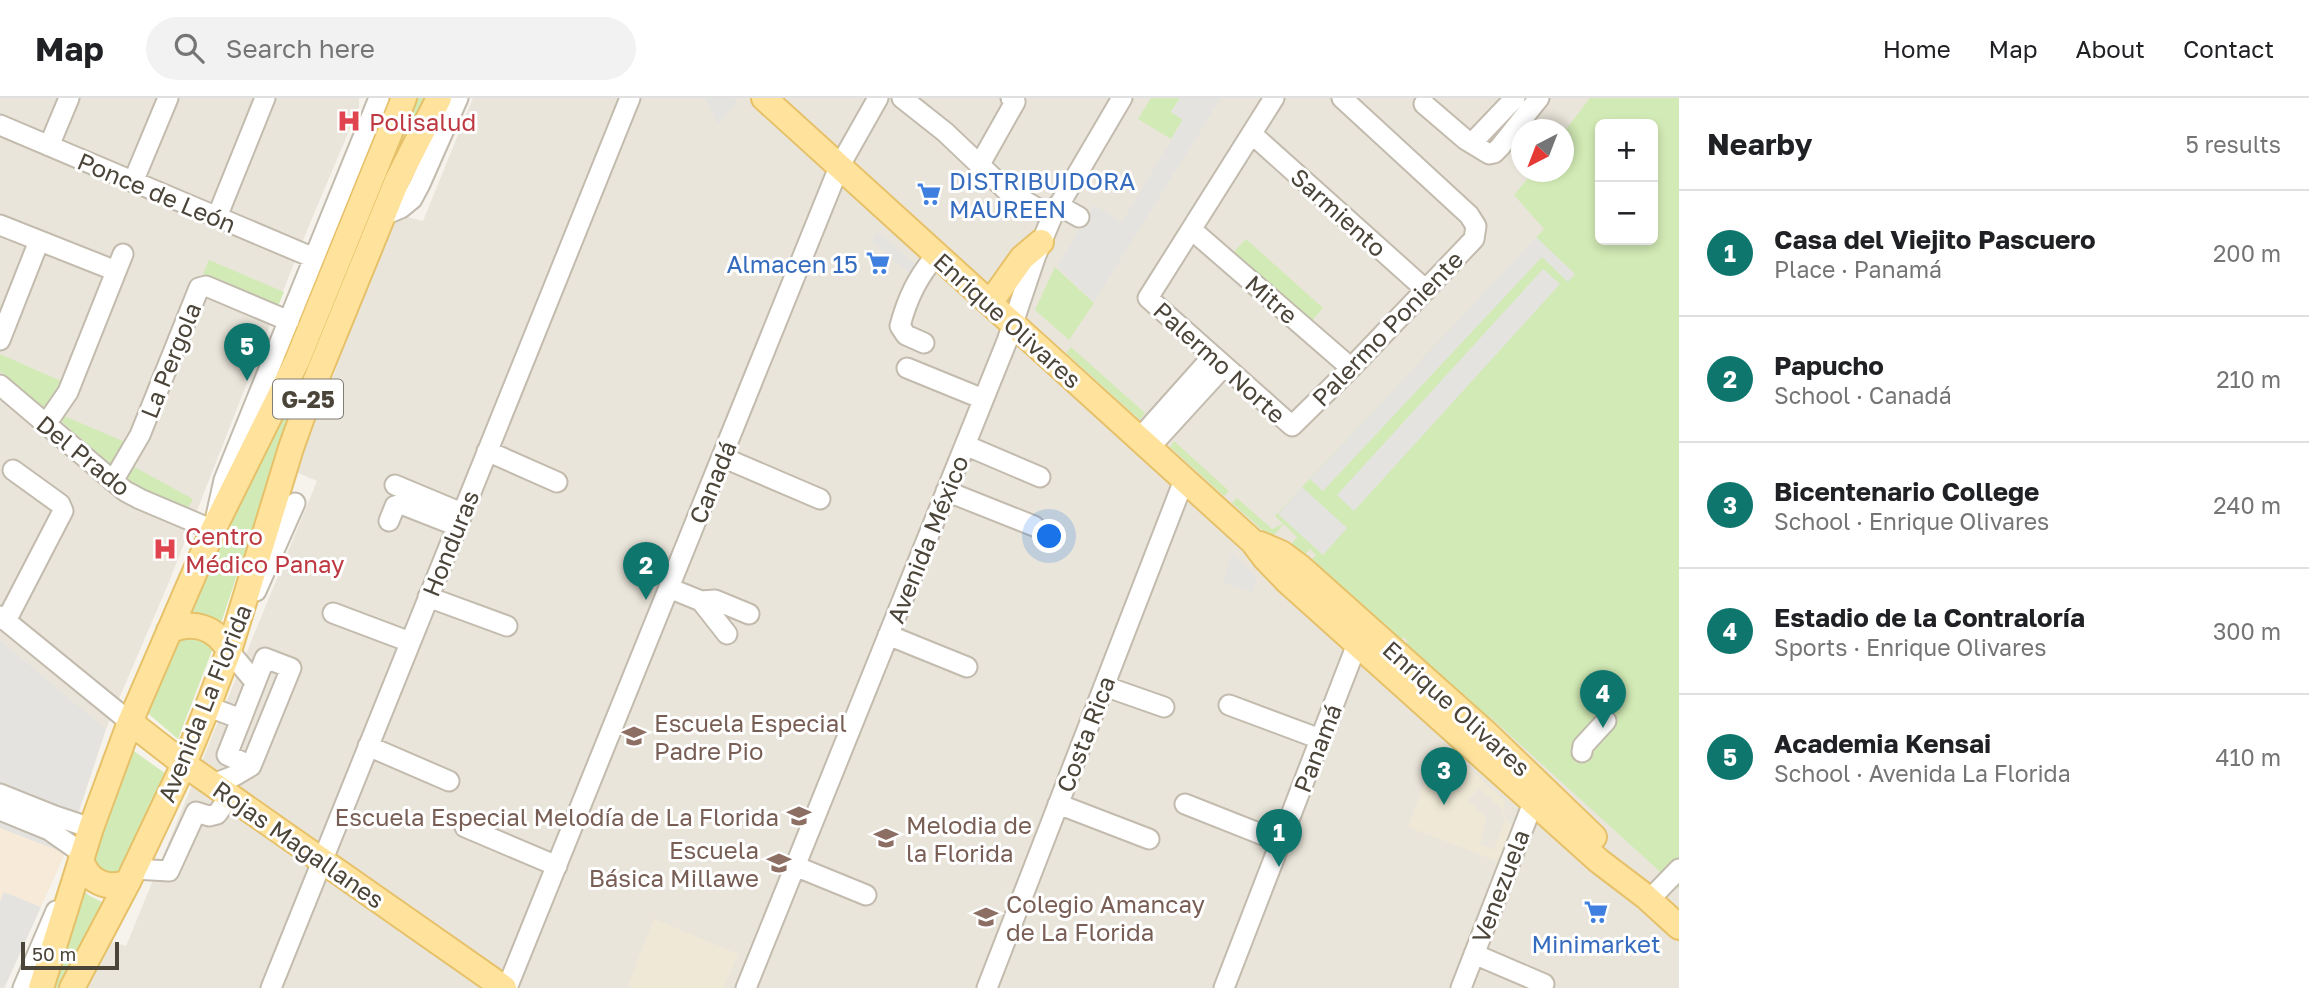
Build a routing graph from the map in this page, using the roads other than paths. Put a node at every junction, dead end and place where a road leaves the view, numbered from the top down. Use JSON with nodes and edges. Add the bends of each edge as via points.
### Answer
{"nodes":[{"id":1,"x":69,"y":98,"type":"edge"},
{"id":2,"x":168,"y":98,"type":"edge"},
{"id":3,"x":265,"y":98,"type":"edge"},
{"id":4,"x":379,"y":98,"type":"edge"},
{"id":5,"x":404,"y":98,"type":"edge"},
{"id":6,"x":439,"y":98,"type":"edge"},
{"id":7,"x":458,"y":98,"type":"edge"},
{"id":8,"x":630,"y":98,"type":"edge"},
{"id":9,"x":764,"y":98,"type":"edge"},
{"id":10,"x":878,"y":98,"type":"edge"},
{"id":11,"x":902,"y":98,"type":"edge"},
{"id":12,"x":1011,"y":98,"type":"edge"},
{"id":13,"x":1274,"y":98,"type":"edge"},
{"id":14,"x":1515,"y":98,"type":"edge"},
{"id":15,"x":1539,"y":98,"type":"edge"},
{"id":16,"x":1120,"y":99,"type":"edge"},
{"id":17,"x":1345,"y":99,"type":"edge"},
{"id":18,"x":1424,"y":104,"type":"dead end"},
{"id":19,"x":0,"y":125,"type":"edge"},
{"id":20,"x":1252,"y":134,"type":"junction"},
{"id":21,"x":50,"y":146,"type":"junction"},
{"id":22,"x":1481,"y":149,"type":"junction"},
{"id":23,"x":980,"y":164,"type":"junction"},
{"id":24,"x":839,"y":167,"type":"junction"},
{"id":25,"x":133,"y":181,"type":"junction"},
{"id":26,"x":1055,"y":211,"type":"junction"},
{"id":27,"x":382,"y":216,"type":"junction"},
{"id":28,"x":217,"y":217,"type":"junction"},
{"id":29,"x":1079,"y":217,"type":"dead end"},
{"id":30,"x":0,"y":225,"type":"edge"},
{"id":31,"x":1192,"y":230,"type":"junction"},
{"id":32,"x":40,"y":241,"type":"junction"},
{"id":33,"x":1041,"y":242,"type":"junction"},
{"id":34,"x":937,"y":255,"type":"junction"},
{"id":35,"x":314,"y":258,"type":"junction"},
{"id":36,"x":1426,"y":290,"type":"junction"},
{"id":37,"x":990,"y":303,"type":"junction"},
{"id":38,"x":4,"y":316,"type":"edge"},
{"id":39,"x":289,"y":321,"type":"junction"},
{"id":40,"x":1013,"y":324,"type":"junction"},
{"id":41,"x":0,"y":340,"type":"edge"},
{"id":42,"x":924,"y":344,"type":"dead end"},
{"id":43,"x":1218,"y":361,"type":"junction"},
{"id":44,"x":906,"y":368,"type":"dead end"},
{"id":45,"x":1351,"y":368,"type":"junction"},
{"id":46,"x":0,"y":385,"type":"edge"},
{"id":47,"x":983,"y":399,"type":"junction"},
{"id":48,"x":46,"y":424,"type":"junction"},
{"id":49,"x":1292,"y":426,"type":"joint"},
{"id":50,"x":1144,"y":443,"type":"junction"},
{"id":51,"x":965,"y":445,"type":"junction"},
{"id":52,"x":487,"y":451,"type":"junction"},
{"id":53,"x":722,"y":457,"type":"junction"},
{"id":54,"x":13,"y":470,"type":"dead end"},
{"id":55,"x":1040,"y":477,"type":"dead end"},
{"id":56,"x":1184,"y":480,"type":"junction"},
{"id":57,"x":113,"y":481,"type":"junction"},
{"id":58,"x":556,"y":482,"type":"dead end"},
{"id":59,"x":395,"y":485,"type":"dead end"},
{"id":60,"x":946,"y":491,"type":"junction"},
{"id":61,"x":820,"y":499,"type":"dead end"},
{"id":62,"x":295,"y":503,"type":"dead end"},
{"id":63,"x":459,"y":519,"type":"junction"},
{"id":64,"x":389,"y":521,"type":"dead end"},
{"id":65,"x":1034,"y":526,"type":"dead end"},
{"id":66,"x":212,"y":530,"type":"junction"},
{"id":67,"x":669,"y":588,"type":"junction"},
{"id":68,"x":428,"y":597,"type":"junction"},
{"id":69,"x":701,"y":601,"type":"junction"},
{"id":70,"x":333,"y":613,"type":"dead end"},
{"id":71,"x":749,"y":614,"type":"dead end"},
{"id":72,"x":3,"y":619,"type":"edge"},
{"id":73,"x":507,"y":625,"type":"dead end"},
{"id":74,"x":169,"y":631,"type":"junction"},
{"id":75,"x":727,"y":634,"type":"dead end"},
{"id":76,"x":888,"y":635,"type":"junction"},
{"id":77,"x":1363,"y":636,"type":"junction"},
{"id":78,"x":410,"y":642,"type":"junction"},
{"id":79,"x":229,"y":651,"type":"junction"},
{"id":80,"x":967,"y":667,"type":"dead end"},
{"id":81,"x":256,"y":682,"type":"junction"},
{"id":82,"x":1104,"y":686,"type":"junction"},
{"id":83,"x":1229,"y":705,"type":"dead end"},
{"id":84,"x":1164,"y":707,"type":"dead end"},
{"id":85,"x":206,"y":711,"type":"junction"},
{"id":86,"x":241,"y":719,"type":"junction"},
{"id":87,"x":1606,"y":721,"type":"dead end"},
{"id":88,"x":130,"y":722,"type":"junction"},
{"id":89,"x":1321,"y":738,"type":"junction"},
{"id":90,"x":368,"y":746,"type":"junction"},
{"id":91,"x":1582,"y":752,"type":"dead end"},
{"id":92,"x":184,"y":764,"type":"junction"},
{"id":93,"x":251,"y":766,"type":"junction"},
{"id":94,"x":449,"y":781,"type":"dead end"},
{"id":95,"x":0,"y":794,"type":"edge"},
{"id":96,"x":228,"y":794,"type":"junction"},
{"id":97,"x":1538,"y":794,"type":"junction"},
{"id":98,"x":1058,"y":804,"type":"junction"},
{"id":99,"x":1185,"y":804,"type":"dead end"},
{"id":100,"x":0,"y":810,"type":"edge"},
{"id":101,"x":24,"y":811,"type":"junction"},
{"id":102,"x":52,"y":823,"type":"junction"},
{"id":103,"x":465,"y":827,"type":"dead end"},
{"id":104,"x":91,"y":828,"type":"junction"},
{"id":105,"x":1149,"y":839,"type":"dead end"},
{"id":106,"x":1280,"y":842,"type":"junction"},
{"id":107,"x":82,"y":855,"type":"junction"},
{"id":108,"x":322,"y":860,"type":"junction"},
{"id":109,"x":556,"y":866,"type":"junction"},
{"id":110,"x":796,"y":866,"type":"junction"},
{"id":111,"x":1679,"y":869,"type":"edge"},
{"id":112,"x":131,"y":876,"type":"junction"},
{"id":113,"x":72,"y":887,"type":"junction"},
{"id":114,"x":866,"y":895,"type":"dead end"},
{"id":115,"x":1647,"y":898,"type":"junction"},
{"id":116,"x":1679,"y":927,"type":"edge"},
{"id":117,"x":1474,"y":954,"type":"junction"},
{"id":118,"x":1544,"y":985,"type":"dead end"},
{"id":119,"x":23,"y":988,"type":"edge"},
{"id":120,"x":41,"y":988,"type":"edge"},
{"id":121,"x":72,"y":988,"type":"edge"},
{"id":122,"x":271,"y":988,"type":"edge"},
{"id":123,"x":506,"y":988,"type":"edge"},
{"id":124,"x":746,"y":988,"type":"edge"},
{"id":125,"x":987,"y":988,"type":"edge"},
{"id":126,"x":1224,"y":988,"type":"edge"},
{"id":127,"x":1461,"y":988,"type":"edge"}],
"edges":[{"from":1,"to":21,"type":"street"},
{"from":2,"to":25,"type":"street"},
{"from":3,"to":28,"type":"street"},
{"from":4,"to":35,"type":"street"},
{"from":5,"to":66,"type":"main road","number":"G-25","via":[[297,361]]},
{"from":6,"to":27,"type":"main road","name":"Avenida La Florida","number":"G-25"},
{"from":7,"to":27,"type":"street","via":[[412,199]]},
{"from":8,"to":52,"type":"street","name":"Honduras"},
{"from":9,"to":24,"type":"main road","name":"Enrique Olivares"},
{"from":10,"to":24,"type":"street","name":"Canadá"},
{"from":11,"to":23,"type":"street"},
{"from":12,"to":23,"type":"street","via":[[1015,102]]},
{"from":13,"to":20,"type":"street"},
{"from":14,"to":22,"type":"street"},
{"from":15,"to":22,"type":"street","via":[[1494,153]]},
{"from":16,"to":26,"type":"street","name":"Avenida México"},
{"from":17,"to":36,"type":"street","name":"Palermo Poniente","via":[[1476,226],[1474,239]]},
{"from":18,"to":22,"type":"street"},
{"from":19,"to":21,"type":"street","name":"Ponce de León"},
{"from":20,"to":31,"type":"street"},
{"from":20,"to":36,"type":"street","name":"Sarmiento"},
{"from":21,"to":25,"type":"street","name":"Ponce de León"},
{"from":23,"to":26,"type":"street","via":[[1006,190]]},
{"from":24,"to":34,"type":"main road","name":"Enrique Olivares"},
{"from":24,"to":53,"type":"street","name":"Canadá"},
{"from":25,"to":28,"type":"street","name":"Ponce de León"},
{"from":26,"to":29,"type":"street"},
{"from":26,"to":33,"type":"street","name":"Avenida México"},
{"from":27,"to":79,"type":"main road","name":"Avenida La Florida","number":"G-25","via":[[298,428]]},
{"from":28,"to":35,"type":"street","name":"Ponce de León"},
{"from":30,"to":32,"type":"street"},
{"from":31,"to":43,"type":"street","name":"Palermo Norte","via":[[1148,298]]},
{"from":31,"to":45,"type":"street","name":"Mitre"},
{"from":32,"to":38,"type":"street"},
{"from":32,"to":48,"type":"street","via":[[119,263],[68,392]]},
{"from":33,"to":37,"type":"main road","via":[[1022,258]]},
{"from":33,"to":40,"type":"street","name":"Avenida México"},
{"from":34,"to":37,"type":"main road","name":"Enrique Olivares"},
{"from":34,"to":42,"type":"street","via":[[919,278],[900,326],[906,335]]},
{"from":35,"to":39,"type":"street"},
{"from":36,"to":45,"type":"street","name":"Palermo Poniente"},
{"from":37,"to":40,"type":"main road","name":"Enrique Olivares"},
{"from":38,"to":41,"type":"street"},
{"from":39,"to":57,"type":"street","name":"La Pergola","via":[[206,286],[199,288],[139,435]]},
{"from":39,"to":66,"type":"street","via":[[225,480]]},
{"from":40,"to":47,"type":"street","name":"Avenida México"},
{"from":40,"to":50,"type":"main road","name":"Enrique Olivares"},
{"from":43,"to":49,"type":"street","name":"Palermo Norte"},
{"from":43,"to":50,"type":"street"},
{"from":44,"to":47,"type":"street"},
{"from":45,"to":49,"type":"street","name":"Palermo Poniente"},
{"from":46,"to":48,"type":"street","name":"Del Prado"},
{"from":47,"to":51,"type":"street","name":"Avenida México"},
{"from":48,"to":57,"type":"street","name":"Del Prado"},
{"from":50,"to":56,"type":"main road","name":"Enrique Olivares"},
{"from":51,"to":55,"type":"street"},
{"from":51,"to":60,"type":"street","name":"Avenida México"},
{"from":52,"to":58,"type":"street"},
{"from":52,"to":63,"type":"street","name":"Honduras"},
{"from":53,"to":61,"type":"street"},
{"from":53,"to":67,"type":"street","name":"Canadá"},
{"from":54,"to":72,"type":"street","via":[[60,504],[63,511]]},
{"from":56,"to":77,"type":"main road","name":"Enrique Olivares","via":[[1252,542],[1286,556]]},
{"from":56,"to":82,"type":"street","name":"Costa Rica"},
{"from":57,"to":66,"type":"street","name":"Del Prado","via":[[140,499]]},
{"from":59,"to":63,"type":"street"},
{"from":60,"to":65,"type":"street"},
{"from":60,"to":76,"type":"street","name":"Avenida México"},
{"from":62,"to":79,"type":"street"},
{"from":63,"to":64,"type":"street","via":[[401,504],[395,506]]},
{"from":63,"to":68,"type":"street","name":"Honduras"},
{"from":66,"to":74,"type":"main road","number":"G-25"},
{"from":67,"to":69,"type":"street"},
{"from":67,"to":109,"type":"street","name":"Canadá"},
{"from":68,"to":73,"type":"street"},
{"from":68,"to":78,"type":"street","name":"Honduras"},
{"from":69,"to":71,"type":"street","via":[[715,600]]},
{"from":69,"to":75,"type":"street"},
{"from":70,"to":78,"type":"street"},
{"from":72,"to":88,"type":"street","name":"Rojas Magallanes"},
{"from":74,"to":79,"type":"main road","via":[[187,625],[201,627],[218,636]]},
{"from":74,"to":88,"type":"main road","number":"G-25"},
{"from":76,"to":80,"type":"street"},
{"from":76,"to":110,"type":"street","name":"Avenida México"},
{"from":77,"to":89,"type":"street","name":"Panamá"},
{"from":77,"to":97,"type":"main road","name":"Enrique Olivares"},
{"from":78,"to":90,"type":"street","name":"Honduras"},
{"from":79,"to":81,"type":"street"},
{"from":79,"to":85,"type":"main road","name":"Avenida La Florida","number":"G-25"},
{"from":81,"to":86,"type":"street"},
{"from":81,"to":93,"type":"street","via":[[265,658],[291,668]]},
{"from":82,"to":84,"type":"street"},
{"from":82,"to":98,"type":"street","name":"Costa Rica"},
{"from":83,"to":89,"type":"street"},
{"from":85,"to":86,"type":"street"},
{"from":85,"to":92,"type":"main road","name":"Avenida La Florida","number":"G-25"},
{"from":86,"to":93,"type":"street","via":[[227,755]]},
{"from":87,"to":91,"type":"street"},
{"from":88,"to":92,"type":"main road","name":"Rojas Magallanes"},
{"from":88,"to":104,"type":"main road","number":"G-25"},
{"from":89,"to":106,"type":"street","name":"Panamá"},
{"from":90,"to":94,"type":"street"},
{"from":90,"to":108,"type":"street","name":"Honduras"},
{"from":92,"to":96,"type":"main road","name":"Rojas Magallanes"},
{"from":92,"to":112,"type":"main road","name":"Avenida La Florida","number":"G-25"},
{"from":93,"to":96,"type":"street"},
{"from":93,"to":96,"type":"street","via":[[234,776]]},
{"from":95,"to":101,"type":"street"},
{"from":96,"to":108,"type":"main road","name":"Rojas Magallanes"},
{"from":96,"to":112,"type":"street","via":[[217,814],[196,812],[169,871]]},
{"from":97,"to":115,"type":"main road","name":"Enrique Olivares","via":[[1613,856]]},
{"from":97,"to":117,"type":"street","name":"Venezuela"},
{"from":98,"to":105,"type":"street"},
{"from":98,"to":125,"type":"street","name":"Costa Rica"},
{"from":99,"to":106,"type":"street"},
{"from":100,"to":101,"type":"street"},
{"from":101,"to":102,"type":"street"},
{"from":102,"to":104,"type":"street"},
{"from":102,"to":107,"type":"street"},
{"from":103,"to":109,"type":"street"},
{"from":104,"to":107,"type":"main road","number":"G-25"},
{"from":106,"to":126,"type":"street","name":"Panamá"},
{"from":107,"to":112,"type":"main road","via":[[88,874],[98,883],[116,886]]},
{"from":107,"to":113,"type":"main road","number":"G-25"},
{"from":108,"to":122,"type":"street","name":"Honduras"},
{"from":108,"to":123,"type":"main road","name":"Rojas Magallanes"},
{"from":109,"to":123,"type":"street","name":"Canadá"},
{"from":110,"to":114,"type":"street"},
{"from":110,"to":124,"type":"street","name":"Avenida México"},
{"from":111,"to":115,"type":"street"},
{"from":112,"to":121,"type":"main road","name":"Avenida La Florida","number":"G-25"},
{"from":113,"to":119,"type":"street","via":[[52,919]]},
{"from":113,"to":120,"type":"main road","number":"G-25"},
{"from":115,"to":116,"type":"main road","name":"Enrique Olivares"},
{"from":117,"to":118,"type":"street"},
{"from":117,"to":127,"type":"street","name":"Venezuela"}]}
